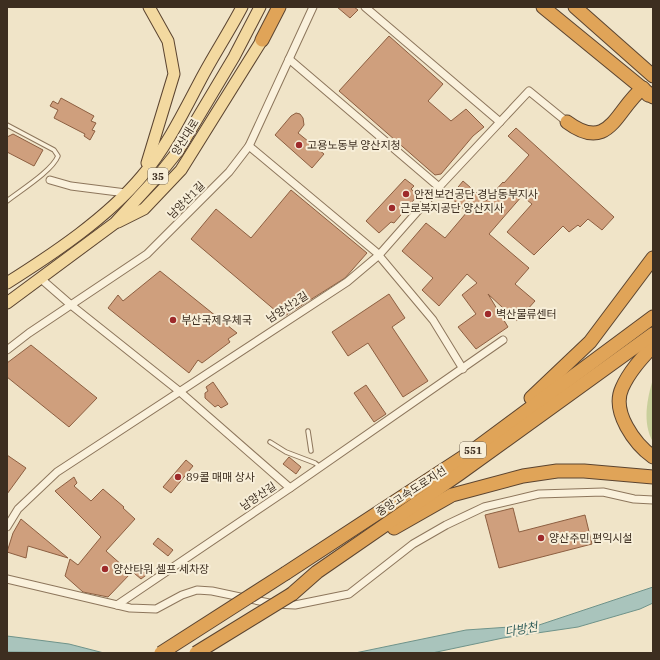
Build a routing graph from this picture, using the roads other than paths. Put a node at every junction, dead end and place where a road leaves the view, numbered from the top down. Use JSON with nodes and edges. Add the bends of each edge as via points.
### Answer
{"nodes":[{"id":1,"x":149,"y":7,"type":"edge"},
{"id":2,"x":242,"y":7,"type":"edge"},
{"id":3,"x":260,"y":7,"type":"edge"},
{"id":4,"x":279,"y":7,"type":"edge"},
{"id":5,"x":313,"y":7,"type":"edge"},
{"id":6,"x":365,"y":7,"type":"edge"},
{"id":7,"x":543,"y":7,"type":"edge"},
{"id":8,"x":575,"y":7,"type":"edge"},
{"id":9,"x":262,"y":40,"type":"joint"},
{"id":10,"x":289,"y":59,"type":"junction"},
{"id":11,"x":653,"y":76,"type":"edge"},
{"id":12,"x":643,"y":88,"type":"junction"},
{"id":13,"x":653,"y":97,"type":"edge"},
{"id":14,"x":653,"y":104,"type":"edge"},
{"id":15,"x":500,"y":122,"type":"junction"},
{"id":16,"x":567,"y":122,"type":"joint"},
{"id":17,"x":7,"y":126,"type":"edge"},
{"id":18,"x":249,"y":146,"type":"junction"},
{"id":19,"x":142,"y":176,"type":"junction"},
{"id":20,"x":50,"y":180,"type":"dead end"},
{"id":21,"x":439,"y":187,"type":"junction"},
{"id":22,"x":126,"y":193,"type":"junction"},
{"id":23,"x":7,"y":201,"type":"edge"},
{"id":24,"x":116,"y":223,"type":"junction"},
{"id":25,"x":379,"y":256,"type":"junction"},
{"id":26,"x":653,"y":258,"type":"edge"},
{"id":27,"x":40,"y":278,"type":"junction"},
{"id":28,"x":7,"y":283,"type":"edge"},
{"id":29,"x":7,"y":303,"type":"edge"},
{"id":30,"x":71,"y":305,"type":"junction"},
{"id":31,"x":653,"y":317,"type":"edge"},
{"id":32,"x":653,"y":334,"type":"edge"},
{"id":33,"x":503,"y":340,"type":"dead end"},
{"id":34,"x":653,"y":346,"type":"edge"},
{"id":35,"x":7,"y":350,"type":"edge"},
{"id":36,"x":463,"y":369,"type":"junction"},
{"id":37,"x":179,"y":391,"type":"junction"},
{"id":38,"x":308,"y":431,"type":"dead end"},
{"id":39,"x":270,"y":442,"type":"dead end"},
{"id":40,"x":311,"y":451,"type":"dead end"},
{"id":41,"x":470,"y":452,"type":"junction"},
{"id":42,"x":653,"y":457,"type":"edge"},
{"id":43,"x":320,"y":467,"type":"junction"},
{"id":44,"x":653,"y":476,"type":"edge"},
{"id":45,"x":290,"y":488,"type":"junction"},
{"id":46,"x":653,"y":500,"type":"edge"},
{"id":47,"x":7,"y":527,"type":"edge"},
{"id":48,"x":317,"y":572,"type":"junction"},
{"id":49,"x":7,"y":580,"type":"edge"},
{"id":50,"x":117,"y":605,"type":"junction"},
{"id":51,"x":161,"y":653,"type":"edge"},
{"id":52,"x":196,"y":653,"type":"edge"}],
"edges":[{"from":1,"to":19,"type":"main road","via":[[168,41],[174,74]]},
{"from":2,"to":19,"type":"main road","name":"양산대로","number":"35","via":[[184,113]]},
{"from":3,"to":24,"type":"main road","name":"양산대로","number":"35","via":[[234,58],[178,151]]},
{"from":4,"to":9,"type":"highway"},
{"from":5,"to":10,"type":"street","name":"남양산1길"},
{"from":6,"to":15,"type":"street"},
{"from":7,"to":12,"type":"highway"},
{"from":8,"to":11,"type":"highway"},
{"from":9,"to":24,"type":"main road","via":[[181,170],[144,209]]},
{"from":10,"to":18,"type":"street","name":"남양산1길"},
{"from":10,"to":21,"type":"street"},
{"from":12,"to":13,"type":"highway"},
{"from":12,"to":14,"type":"highway"},
{"from":12,"to":16,"type":"highway","via":[[619,118],[603,131],[584,133]]},
{"from":15,"to":16,"type":"street","name":"남양산2길","via":[[529,90]]},
{"from":15,"to":21,"type":"street","name":"남양산2길"},
{"from":17,"to":23,"type":"lane","via":[[54,150],[58,156],[52,164]]},
{"from":18,"to":25,"type":"street"},
{"from":18,"to":30,"type":"street","name":"남양산1길","via":[[229,172],[147,254]]},
{"from":19,"to":22,"type":"main road","name":"양산대로","number":"35"},
{"from":20,"to":22,"type":"street","via":[[71,186]]},
{"from":21,"to":25,"type":"street","name":"남양산2길"},
{"from":22,"to":28,"type":"main road","name":"양산대로","number":"35","via":[[80,232]]},
{"from":24,"to":27,"type":"main road","name":"양산대로","number":"35"},
{"from":25,"to":36,"type":"street","via":[[433,320]]},
{"from":25,"to":37,"type":"street","name":"남양산2길","via":[[347,282]]},
{"from":26,"to":41,"type":"highway","via":[[590,342]]},
{"from":27,"to":29,"type":"main road","name":"양산대로","number":"35"},
{"from":27,"to":30,"type":"street"},
{"from":30,"to":35,"type":"street","name":"남양산1길","via":[[29,332]]},
{"from":30,"to":37,"type":"street"},
{"from":31,"to":41,"type":"highway","name":"중앙고속도로지선","number":"551"},
{"from":32,"to":48,"type":"highway","name":"중앙고속도로지선","number":"551","via":[[459,474]]},
{"from":33,"to":36,"type":"street","name":"남양산길"},
{"from":34,"to":42,"type":"highway","via":[[636,364],[621,389],[620,398],[622,418],[629,434]]},
{"from":36,"to":43,"type":"street","name":"남양산길"},
{"from":37,"to":45,"type":"street"},
{"from":37,"to":47,"type":"street","name":"남양산2길","via":[[57,472],[18,509]]},
{"from":38,"to":40,"type":"lane"},
{"from":39,"to":43,"type":"lane"},
{"from":41,"to":51,"type":"highway","name":"중앙고속도로지선","number":"551","bridge":true},
{"from":43,"to":45,"type":"street","name":"남양산길"},
{"from":44,"to":48,"type":"highway","via":[[557,471],[523,476],[452,495]]},
{"from":45,"to":50,"type":"street","name":"남양산길"},
{"from":46,"to":50,"type":"street","via":[[634,499],[603,492],[539,494],[484,507],[413,544],[348,594],[336,598],[284,606],[197,590],[156,609]]},
{"from":48,"to":52,"type":"highway","name":"중앙고속도로지선","number":"551","bridge":true,"via":[[292,594]]},
{"from":49,"to":50,"type":"street"}]}
